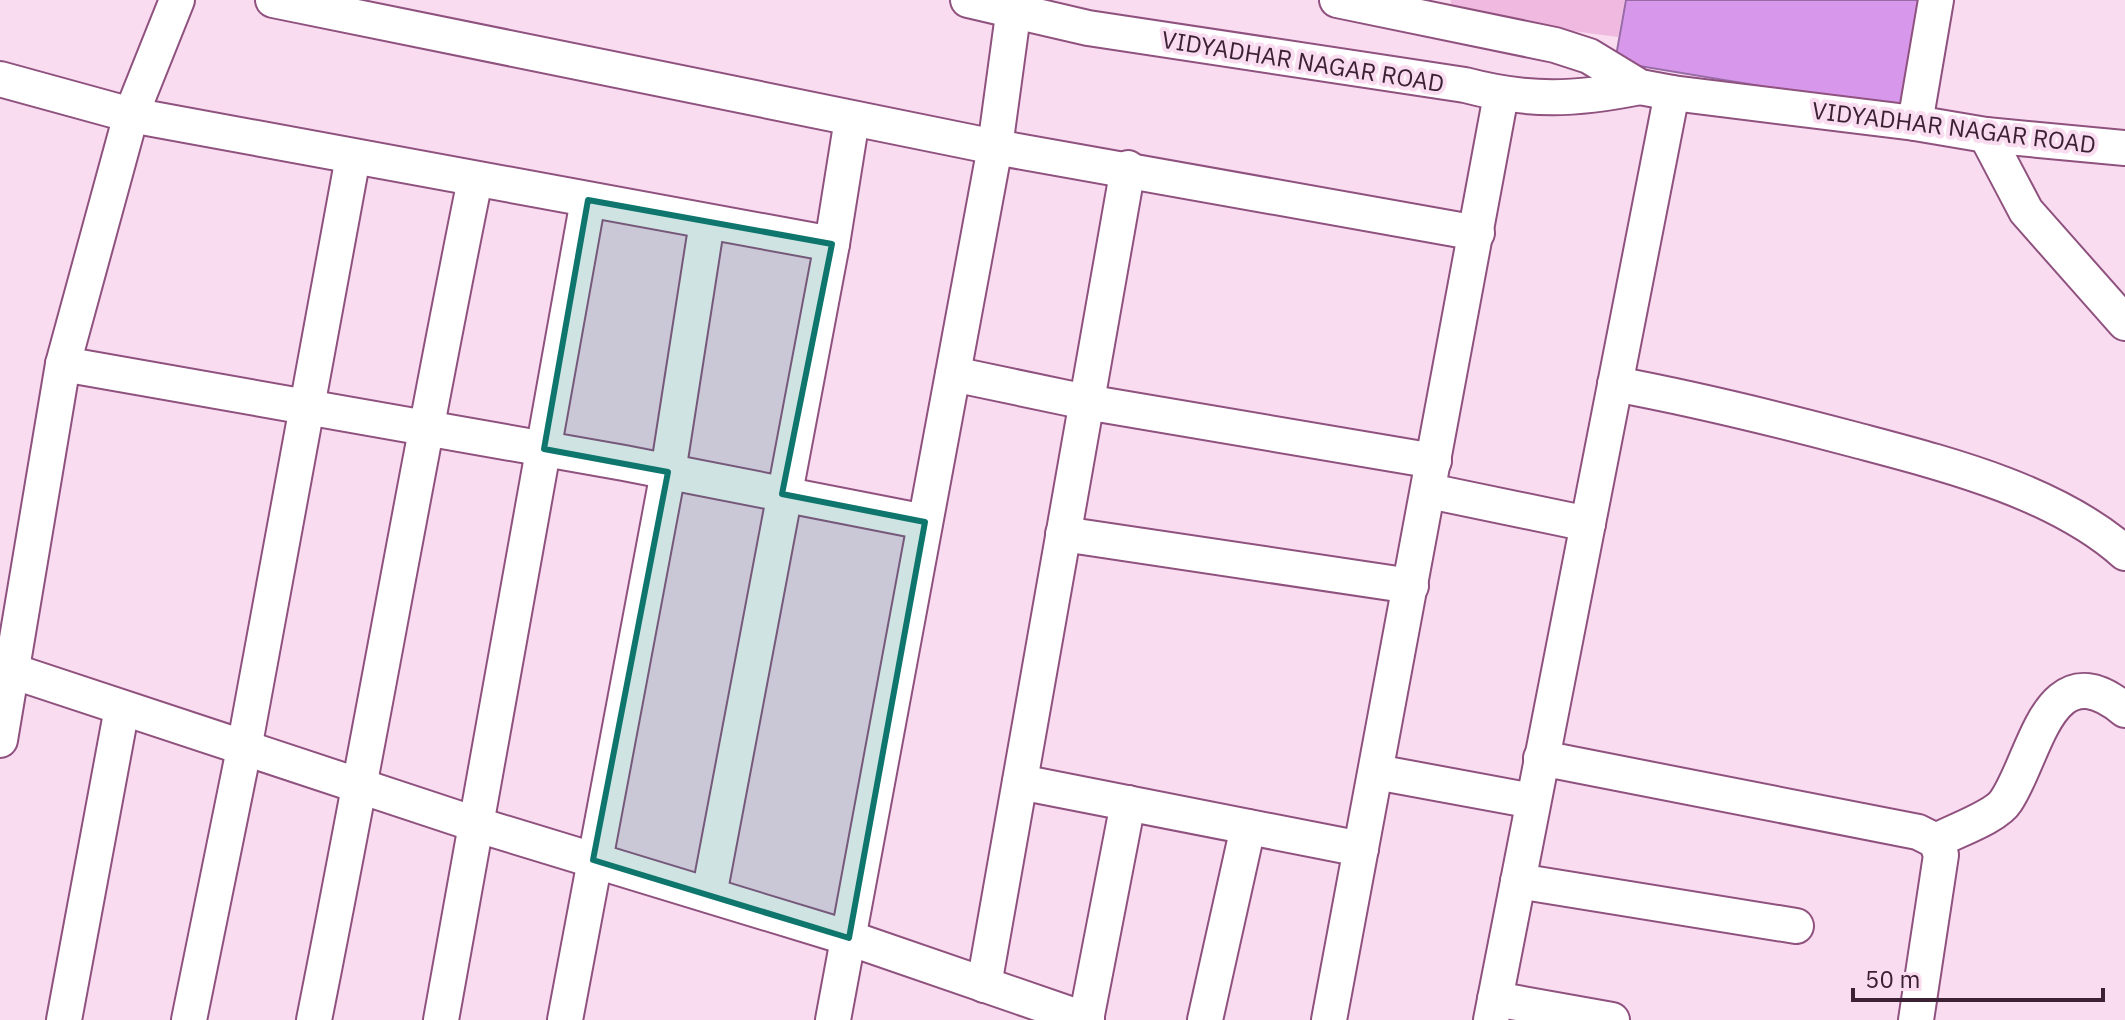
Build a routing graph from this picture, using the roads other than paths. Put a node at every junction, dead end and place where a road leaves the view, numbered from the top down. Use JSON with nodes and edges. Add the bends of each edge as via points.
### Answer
{"nodes":[{"id":1,"x":177,"y":0,"type":"edge"},
{"id":2,"x":273,"y":0,"type":"edge"},
{"id":3,"x":968,"y":0,"type":"edge"},
{"id":4,"x":1337,"y":0,"type":"edge"},
{"id":5,"x":1936,"y":0,"type":"edge"},
{"id":6,"x":1016,"y":6,"type":"edge"},
{"id":7,"x":0,"y":79,"type":"edge"},
{"id":8,"x":1656,"y":90,"type":"junction"},
{"id":9,"x":1501,"y":95,"type":"junction"},
{"id":10,"x":131,"y":115,"type":"junction"},
{"id":11,"x":852,"y":119,"type":"junction"},
{"id":12,"x":1915,"y":123,"type":"junction"},
{"id":13,"x":1986,"y":135,"type":"junction"},
{"id":14,"x":995,"y":147,"type":"junction"},
{"id":15,"x":2125,"y":148,"type":"edge"},
{"id":16,"x":353,"y":157,"type":"junction"},
{"id":17,"x":1128,"y":168,"type":"junction"},
{"id":18,"x":475,"y":180,"type":"junction"},
{"id":19,"x":588,"y":200,"type":"junction"},
{"id":20,"x":707,"y":222,"type":"junction"},
{"id":21,"x":1477,"y":233,"type":"junction"},
{"id":22,"x":832,"y":244,"type":"junction"},
{"id":23,"x":2125,"y":323,"type":"edge"},
{"id":24,"x":63,"y":364,"type":"junction"},
{"id":25,"x":953,"y":374,"type":"junction"},
{"id":26,"x":1615,"y":384,"type":"junction"},
{"id":27,"x":1086,"y":402,"type":"junction"},
{"id":28,"x":304,"y":407,"type":"junction"},
{"id":29,"x":424,"y":428,"type":"junction"},
{"id":30,"x":544,"y":449,"type":"junction"},
{"id":31,"x":668,"y":472,"type":"junction"},
{"id":32,"x":1432,"y":476,"type":"junction"},
{"id":33,"x":782,"y":494,"type":"junction"},
{"id":34,"x":925,"y":522,"type":"junction"},
{"id":35,"x":1588,"y":524,"type":"junction"},
{"id":36,"x":1063,"y":534,"type":"junction"},
{"id":37,"x":2125,"y":553,"type":"edge"},
{"id":38,"x":1411,"y":586,"type":"junction"},
{"id":39,"x":6,"y":669,"type":"edge"},
{"id":40,"x":122,"y":708,"type":"junction"},
{"id":41,"x":2125,"y":710,"type":"edge"},
{"id":42,"x":0,"y":740,"type":"edge"},
{"id":43,"x":244,"y":749,"type":"junction"},
{"id":44,"x":1541,"y":758,"type":"junction"},
{"id":45,"x":1376,"y":772,"type":"junction"},
{"id":46,"x":1020,"y":782,"type":"junction"},
{"id":47,"x":361,"y":787,"type":"junction"},
{"id":48,"x":1533,"y":801,"type":"junction"},
{"id":49,"x":1128,"y":803,"type":"junction"},
{"id":50,"x":478,"y":825,"type":"junction"},
{"id":51,"x":1248,"y":827,"type":"junction"},
{"id":52,"x":1936,"y":841,"type":"junction"},
{"id":53,"x":1361,"y":849,"type":"junction"},
{"id":54,"x":593,"y":860,"type":"junction"},
{"id":55,"x":1518,"y":881,"type":"junction"},
{"id":56,"x":709,"y":895,"type":"junction"},
{"id":57,"x":1796,"y":926,"type":"dead end"},
{"id":58,"x":849,"y":938,"type":"junction"},
{"id":59,"x":984,"y":985,"type":"junction"},
{"id":60,"x":1493,"y":1009,"type":"edge"},
{"id":61,"x":64,"y":1020,"type":"edge"},
{"id":62,"x":189,"y":1020,"type":"edge"},
{"id":63,"x":314,"y":1020,"type":"edge"},
{"id":64,"x":441,"y":1020,"type":"edge"},
{"id":65,"x":565,"y":1020,"type":"edge"},
{"id":66,"x":833,"y":1020,"type":"edge"},
{"id":67,"x":1086,"y":1020,"type":"edge"},
{"id":68,"x":1205,"y":1020,"type":"edge"},
{"id":69,"x":1329,"y":1020,"type":"edge"},
{"id":70,"x":1612,"y":1020,"type":"edge"},
{"id":71,"x":1916,"y":1020,"type":"edge"}],
"edges":[{"from":1,"to":10,"type":"street"},
{"from":2,"to":11,"type":"street"},
{"from":3,"to":6,"type":"street","name":"VIDYADHAR NAGAR ROAD"},
{"from":4,"to":8,"type":"street","name":"VIDYADHAR NAGAR ROAD","via":[[1555,45]]},
{"from":5,"to":12,"type":"street"},
{"from":6,"to":9,"type":"street","name":"VIDYADHAR NAGAR ROAD","via":[[1088,28],[1465,85]]},
{"from":6,"to":14,"type":"street"},
{"from":7,"to":10,"type":"street"},
{"from":8,"to":9,"type":"street","name":"VIDYADHAR NAGAR ROAD","via":[[1580,99]]},
{"from":8,"to":12,"type":"street","name":"VIDYADHAR NAGAR ROAD"},
{"from":8,"to":26,"type":"street"},
{"from":9,"to":21,"type":"street"},
{"from":10,"to":16,"type":"street"},
{"from":10,"to":24,"type":"street"},
{"from":11,"to":14,"type":"street"},
{"from":11,"to":22,"type":"street"},
{"from":12,"to":13,"type":"street","name":"VIDYADHAR NAGAR ROAD"},
{"from":13,"to":15,"type":"street","name":"VIDYADHAR NAGAR ROAD"},
{"from":13,"to":23,"type":"street","via":[[2026,211]]},
{"from":14,"to":17,"type":"street"},
{"from":14,"to":25,"type":"street"},
{"from":16,"to":18,"type":"street"},
{"from":16,"to":28,"type":"street"},
{"from":17,"to":21,"type":"street"},
{"from":17,"to":27,"type":"street"},
{"from":18,"to":19,"type":"street"},
{"from":18,"to":29,"type":"street"},
{"from":19,"to":20,"type":"street"},
{"from":19,"to":30,"type":"street"},
{"from":20,"to":22,"type":"street"},
{"from":20,"to":31,"type":"street"},
{"from":21,"to":32,"type":"street"},
{"from":22,"to":33,"type":"street"},
{"from":24,"to":28,"type":"street"},
{"from":24,"to":39,"type":"street"},
{"from":25,"to":27,"type":"street"},
{"from":25,"to":34,"type":"street"},
{"from":26,"to":35,"type":"street"},
{"from":26,"to":37,"type":"street","via":[[1724,405],[1906,453],[2016,489]]},
{"from":27,"to":32,"type":"street"},
{"from":27,"to":36,"type":"street"},
{"from":28,"to":29,"type":"street"},
{"from":28,"to":43,"type":"street"},
{"from":29,"to":30,"type":"street"},
{"from":29,"to":47,"type":"street"},
{"from":30,"to":31,"type":"street"},
{"from":30,"to":50,"type":"street"},
{"from":31,"to":33,"type":"street"},
{"from":31,"to":54,"type":"street"},
{"from":32,"to":35,"type":"street"},
{"from":32,"to":38,"type":"street"},
{"from":33,"to":34,"type":"street"},
{"from":33,"to":56,"type":"street"},
{"from":34,"to":58,"type":"street"},
{"from":35,"to":44,"type":"street"},
{"from":36,"to":38,"type":"street"},
{"from":36,"to":46,"type":"street"},
{"from":38,"to":45,"type":"street"},
{"from":39,"to":40,"type":"street"},
{"from":39,"to":42,"type":"street"},
{"from":40,"to":43,"type":"street"},
{"from":40,"to":61,"type":"street"},
{"from":41,"to":52,"type":"street","via":[[2112,699],[2084,690],[2061,698],[2048,712],[2005,803]]},
{"from":43,"to":47,"type":"street"},
{"from":43,"to":62,"type":"street"},
{"from":44,"to":48,"type":"street"},
{"from":44,"to":52,"type":"street","via":[[1918,832]]},
{"from":45,"to":48,"type":"street"},
{"from":45,"to":53,"type":"street"},
{"from":46,"to":49,"type":"street"},
{"from":46,"to":59,"type":"street"},
{"from":47,"to":50,"type":"street"},
{"from":47,"to":63,"type":"street"},
{"from":48,"to":55,"type":"street"},
{"from":49,"to":51,"type":"street"},
{"from":49,"to":67,"type":"street"},
{"from":50,"to":54,"type":"street"},
{"from":50,"to":64,"type":"street"},
{"from":51,"to":53,"type":"street"},
{"from":51,"to":68,"type":"street"},
{"from":52,"to":71,"type":"street","via":[[1941,855]]},
{"from":53,"to":69,"type":"street"},
{"from":54,"to":56,"type":"street"},
{"from":54,"to":65,"type":"street"},
{"from":55,"to":57,"type":"street"},
{"from":55,"to":60,"type":"street"},
{"from":56,"to":58,"type":"street"},
{"from":58,"to":59,"type":"street"},
{"from":58,"to":66,"type":"street"},
{"from":59,"to":67,"type":"street"},
{"from":60,"to":70,"type":"street"}]}
